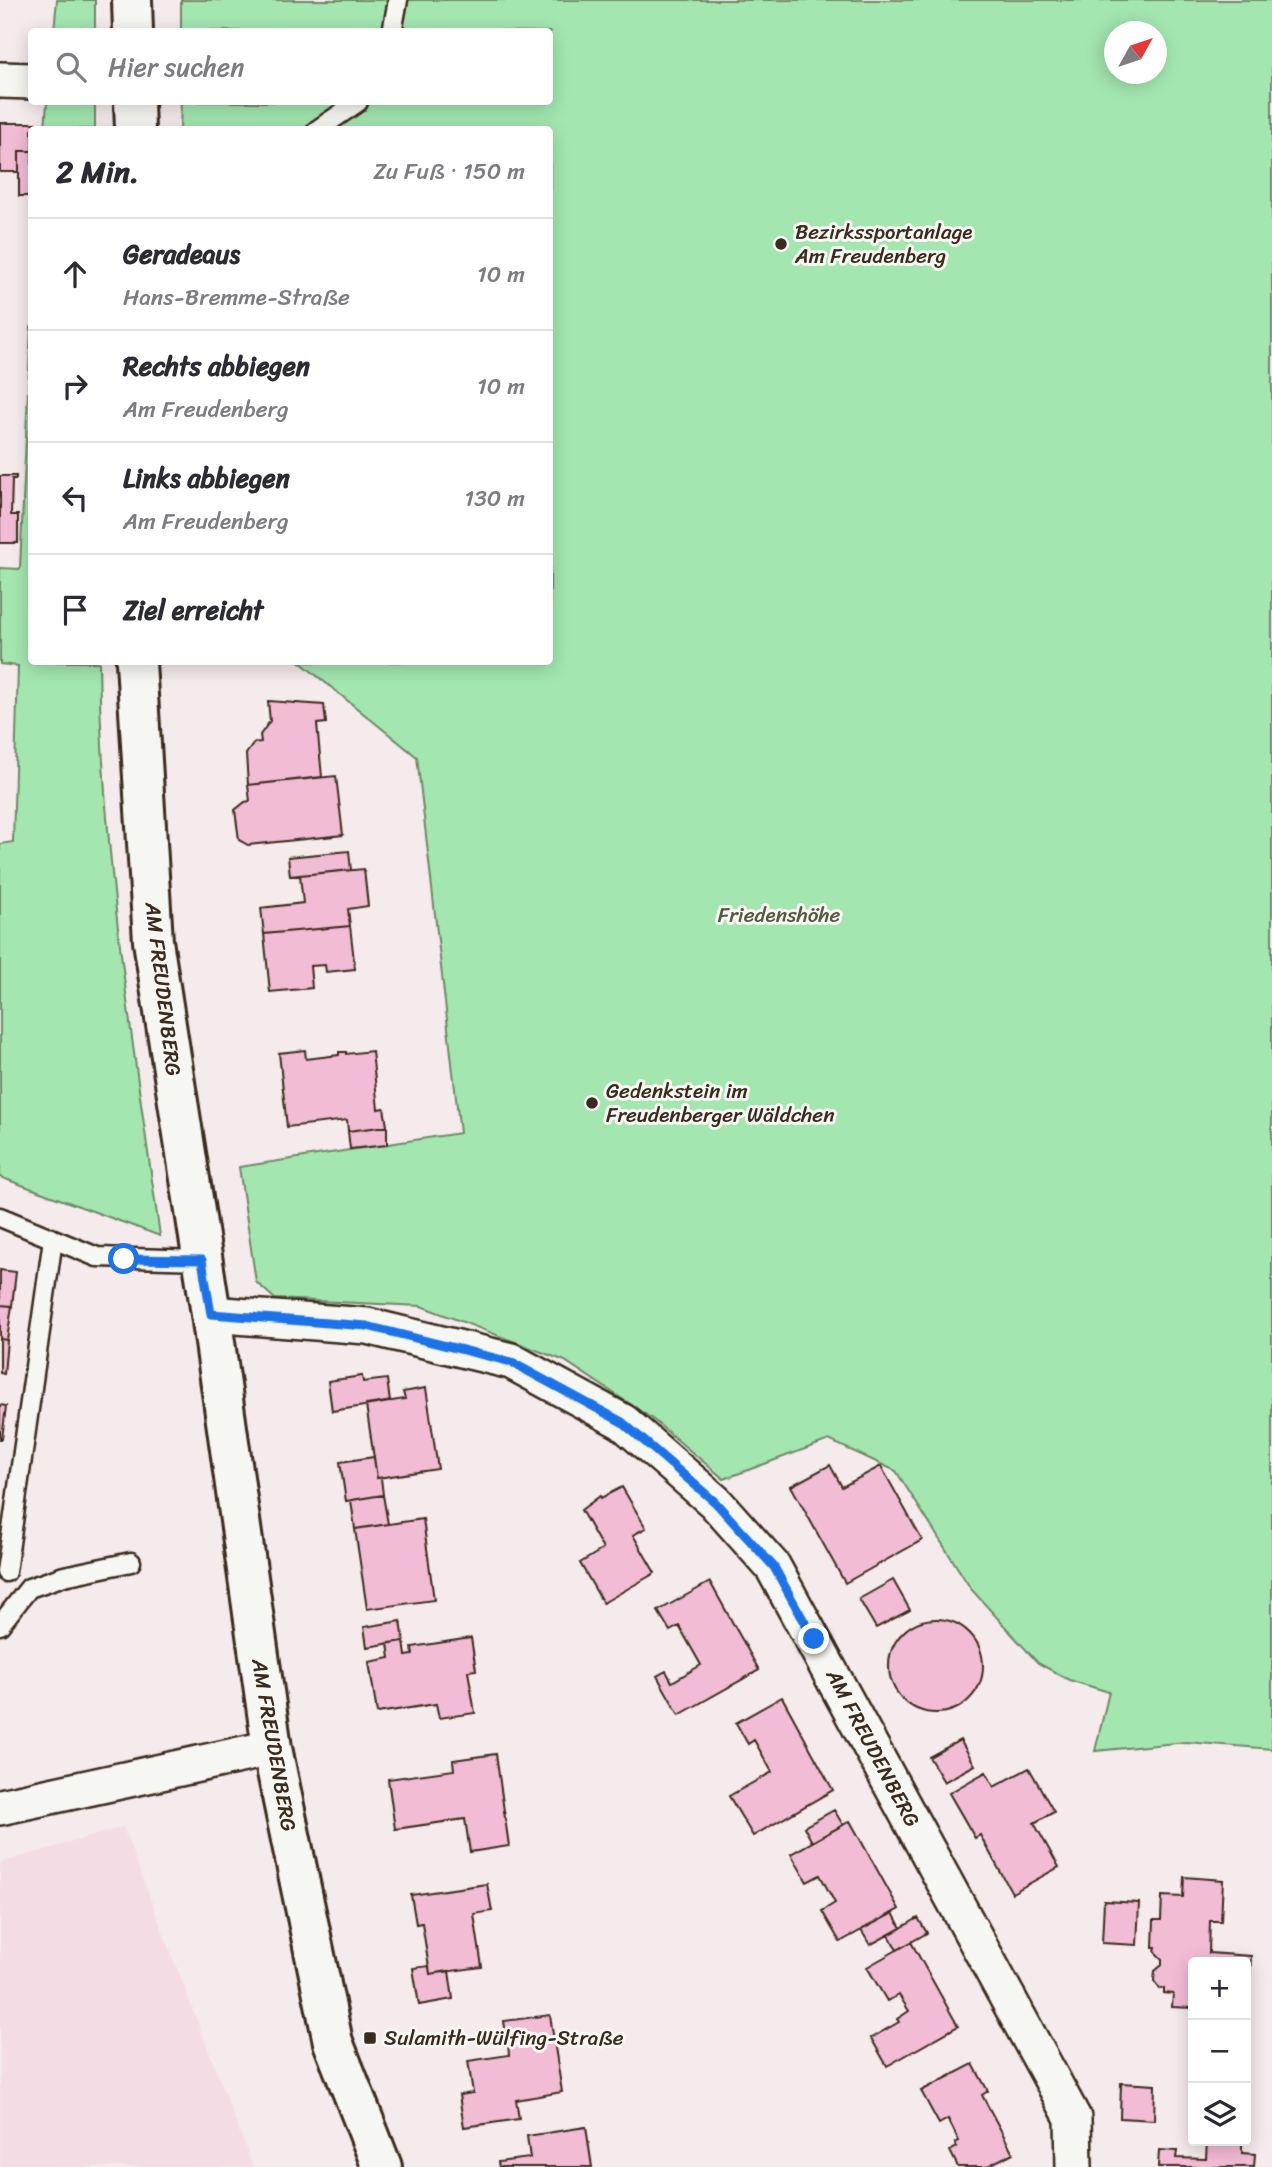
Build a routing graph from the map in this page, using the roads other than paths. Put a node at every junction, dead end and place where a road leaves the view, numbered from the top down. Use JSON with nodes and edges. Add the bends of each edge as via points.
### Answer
{"nodes":[{"id":1,"x":132,"y":0,"type":"edge"},
{"id":2,"x":398,"y":0,"type":"edge"},
{"id":3,"x":133,"y":28,"type":"edge"},
{"id":4,"x":393,"y":28,"type":"edge"},
{"id":5,"x":0,"y":80,"type":"edge"},
{"id":6,"x":28,"y":81,"type":"edge"},
{"id":7,"x":134,"y":105,"type":"edge"},
{"id":8,"x":354,"y":105,"type":"edge"},
{"id":9,"x":135,"y":126,"type":"edge"},
{"id":10,"x":323,"y":126,"type":"edge"},
{"id":11,"x":136,"y":665,"type":"edge"},
{"id":12,"x":0,"y":1217,"type":"edge"},
{"id":13,"x":53,"y":1239,"type":"junction"},
{"id":14,"x":202,"y":1260,"type":"junction"},
{"id":15,"x":211,"y":1314,"type":"junction"},
{"id":16,"x":131,"y":1562,"type":"dead end"},
{"id":17,"x":6,"y":1572,"type":"dead end"},
{"id":18,"x":0,"y":1625,"type":"edge"},
{"id":19,"x":272,"y":1748,"type":"junction"},
{"id":20,"x":0,"y":1807,"type":"edge"},
{"id":21,"x":382,"y":2167,"type":"edge"},
{"id":22,"x":1074,"y":2167,"type":"edge"}],
"edges":[{"from":1,"to":3,"type":"street"},
{"from":2,"to":4,"type":"lane"},
{"from":5,"to":6,"type":"street"},
{"from":7,"to":9,"type":"street"},
{"from":8,"to":10,"type":"lane"},
{"from":11,"to":14,"type":"street","name":"AM FREUDENBERG","via":[[153,941]]},
{"from":12,"to":13,"type":"lane"},
{"from":13,"to":14,"type":"lane","via":[[97,1257]]},
{"from":13,"to":17,"type":"lane"},
{"from":14,"to":15,"type":"street","name":"AM FREUDENBERG"},
{"from":15,"to":19,"type":"street","name":"AM FREUDENBERG"},
{"from":15,"to":22,"type":"street","name":"AM FREUDENBERG","via":[[367,1326],[511,1362],[622,1422],[715,1502],[774,1567],[1073,2118]]},
{"from":16,"to":18,"type":"lane","via":[[29,1588]]},
{"from":19,"to":20,"type":"street"},
{"from":19,"to":21,"type":"street","name":"AM FREUDENBERG","via":[[333,2042]]}]}
